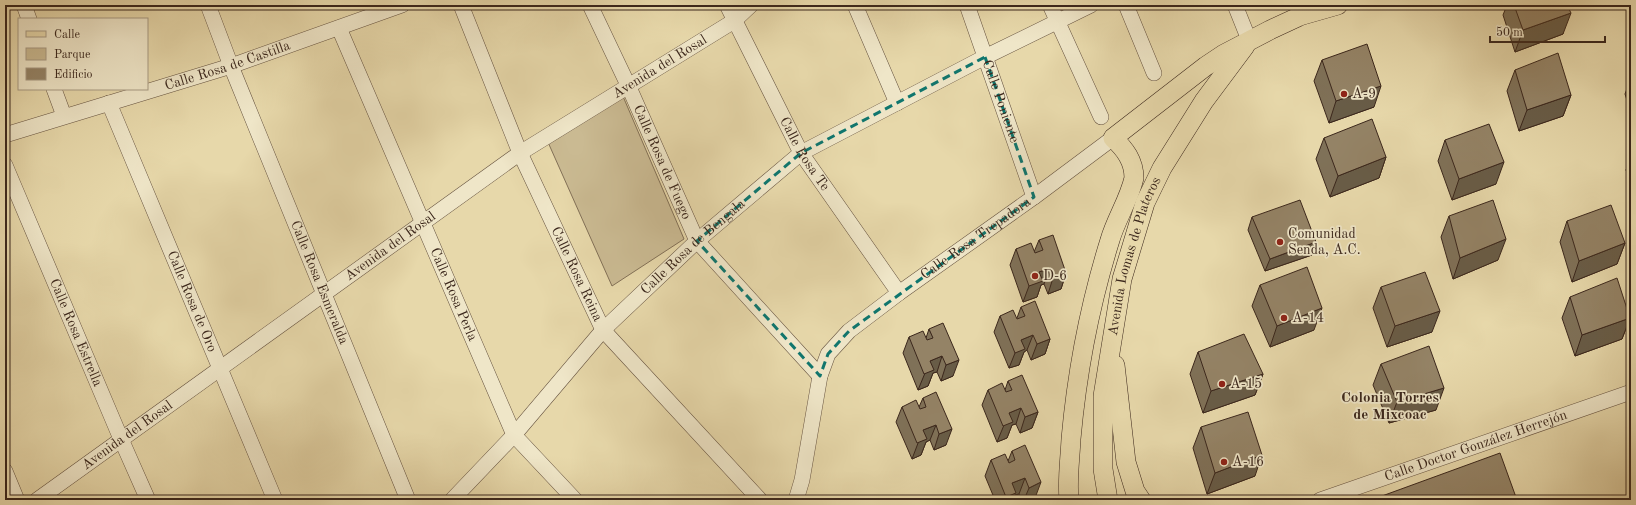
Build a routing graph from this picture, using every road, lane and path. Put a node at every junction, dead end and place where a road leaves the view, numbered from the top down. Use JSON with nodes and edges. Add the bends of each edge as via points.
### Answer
{"nodes":[{"id":1,"x":24,"y":5,"type":"edge"},
{"id":2,"x":208,"y":5,"type":"edge"},
{"id":3,"x":402,"y":5,"type":"edge"},
{"id":4,"x":462,"y":5,"type":"edge"},
{"id":5,"x":590,"y":5,"type":"edge"},
{"id":6,"x":727,"y":5,"type":"edge"},
{"id":7,"x":751,"y":5,"type":"edge"},
{"id":8,"x":855,"y":5,"type":"edge"},
{"id":9,"x":967,"y":5,"type":"edge"},
{"id":10,"x":1050,"y":5,"type":"edge"},
{"id":11,"x":1091,"y":5,"type":"edge"},
{"id":12,"x":1126,"y":5,"type":"edge"},
{"id":13,"x":1235,"y":5,"type":"edge"},
{"id":14,"x":1316,"y":5,"type":"edge"},
{"id":15,"x":1338,"y":5,"type":"edge"},
{"id":16,"x":366,"y":11,"type":"edge"},
{"id":17,"x":1298,"y":17,"type":"junction"},
{"id":18,"x":29,"y":18,"type":"edge"},
{"id":19,"x":734,"y":21,"type":"junction"},
{"id":20,"x":1056,"y":22,"type":"junction"},
{"id":21,"x":339,"y":28,"type":"junction"},
{"id":22,"x":1249,"y":40,"type":"junction"},
{"id":23,"x":985,"y":57,"type":"junction"},
{"id":24,"x":231,"y":66,"type":"junction"},
{"id":25,"x":1154,"y":73,"type":"dead end"},
{"id":26,"x":628,"y":85,"type":"junction"},
{"id":27,"x":54,"y":90,"type":"edge"},
{"id":28,"x":109,"y":103,"type":"junction"},
{"id":29,"x":897,"y":103,"type":"junction"},
{"id":30,"x":64,"y":116,"type":"junction"},
{"id":31,"x":1101,"y":117,"type":"dead end"},
{"id":32,"x":5,"y":135,"type":"edge"},
{"id":33,"x":1113,"y":138,"type":"junction"},
{"id":34,"x":520,"y":153,"type":"junction"},
{"id":35,"x":802,"y":153,"type":"junction"},
{"id":36,"x":5,"y":165,"type":"edge"},
{"id":37,"x":1034,"y":197,"type":"junction"},
{"id":38,"x":423,"y":222,"type":"junction"},
{"id":39,"x":697,"y":241,"type":"junction"},
{"id":40,"x":324,"y":293,"type":"junction"},
{"id":41,"x":899,"y":293,"type":"junction"},
{"id":42,"x":603,"y":330,"type":"junction"},
{"id":43,"x":1113,"y":340,"type":"junction"},
{"id":44,"x":221,"y":369,"type":"junction"},
{"id":45,"x":820,"y":376,"type":"junction"},
{"id":46,"x":1631,"y":392,"type":"edge"},
{"id":47,"x":514,"y":435,"type":"junction"},
{"id":48,"x":121,"y":440,"type":"junction"},
{"id":49,"x":5,"y":471,"type":"edge"},
{"id":50,"x":17,"y":500,"type":"edge"},
{"id":51,"x":37,"y":500,"type":"edge"},
{"id":52,"x":148,"y":500,"type":"edge"},
{"id":53,"x":274,"y":500,"type":"edge"},
{"id":54,"x":408,"y":500,"type":"edge"},
{"id":55,"x":452,"y":500,"type":"edge"},
{"id":56,"x":575,"y":500,"type":"edge"},
{"id":57,"x":760,"y":500,"type":"edge"},
{"id":58,"x":796,"y":500,"type":"edge"},
{"id":59,"x":1069,"y":500,"type":"edge"},
{"id":60,"x":1108,"y":500,"type":"edge"},
{"id":61,"x":1141,"y":500,"type":"edge"},
{"id":62,"x":1320,"y":500,"type":"edge"}],
"edges":[{"from":1,"to":18,"type":"street"},
{"from":2,"to":24,"type":"street","name":"Calle Rosa Esmeralda"},
{"from":3,"to":16,"type":"street","name":"Calle Rosa de Castilla"},
{"from":4,"to":34,"type":"street","name":"Calle Rosa Reina"},
{"from":5,"to":26,"type":"street","name":"Calle Rosa de Fuego"},
{"from":6,"to":19,"type":"street","name":"Calle Rosa Te"},
{"from":7,"to":19,"type":"street","name":"Avenida del Rosal"},
{"from":8,"to":29,"type":"street"},
{"from":9,"to":23,"type":"street","name":"Calle Poniente"},
{"from":10,"to":20,"type":"street"},
{"from":11,"to":20,"type":"street","name":"Calle Rosa de Bengala"},
{"from":12,"to":25,"type":"street"},
{"from":13,"to":22,"type":"street"},
{"from":14,"to":17,"type":"main road"},
{"from":15,"to":17,"type":"main road"},
{"from":16,"to":21,"type":"street","name":"Calle Rosa de Castilla"},
{"from":17,"to":22,"type":"main road","name":"Calle Rosa Trepadora"},
{"from":19,"to":26,"type":"street","name":"Avenida del Rosal"},
{"from":19,"to":35,"type":"street","name":"Calle Rosa Te"},
{"from":20,"to":23,"type":"street","name":"Calle Rosa de Bengala"},
{"from":20,"to":31,"type":"street"},
{"from":21,"to":24,"type":"street","name":"Calle Rosa de Castilla"},
{"from":21,"to":38,"type":"street","name":"Calle Rosa Perla"},
{"from":22,"to":33,"type":"main road","name":"Calle Rosa Trepadora","via":[[1206,66]]},
{"from":22,"to":43,"type":"main road","name":"Avenida Lomas de Plateros","via":[[1180,137],[1145,203],[1122,279]]},
{"from":23,"to":29,"type":"street","name":"Calle Rosa de Bengala"},
{"from":23,"to":37,"type":"street","name":"Calle Poniente"},
{"from":24,"to":28,"type":"street","name":"Calle Rosa de Castilla"},
{"from":24,"to":40,"type":"street","name":"Calle Rosa Esmeralda"},
{"from":26,"to":34,"type":"street","name":"Avenida del Rosal"},
{"from":26,"to":39,"type":"street","name":"Calle Rosa de Fuego"},
{"from":27,"to":30,"type":"street"},
{"from":28,"to":30,"type":"street","name":"Calle Rosa de Castilla"},
{"from":28,"to":44,"type":"street","name":"Calle Rosa de Oro"},
{"from":29,"to":35,"type":"street","name":"Calle Rosa de Bengala"},
{"from":30,"to":32,"type":"street","name":"Calle Rosa de Castilla"},
{"from":33,"to":37,"type":"street","name":"Calle Rosa Trepadora"},
{"from":33,"to":59,"type":"main road","name":"Avenida Lomas de Plateros","via":[[1130,158],[1134,178],[1110,238],[1080,366],[1067,488]]},
{"from":34,"to":38,"type":"street","name":"Avenida del Rosal"},
{"from":34,"to":42,"type":"street","name":"Calle Rosa Reina"},
{"from":35,"to":39,"type":"street","name":"Calle Rosa de Bengala"},
{"from":35,"to":41,"type":"street","name":"Calle Rosa Te"},
{"from":36,"to":48,"type":"street","name":"Calle Rosa Estrella"},
{"from":37,"to":41,"type":"street","name":"Calle Rosa Trepadora"},
{"from":38,"to":40,"type":"street","name":"Avenida del Rosal"},
{"from":38,"to":47,"type":"street","name":"Calle Rosa Perla"},
{"from":39,"to":42,"type":"street","name":"Calle Rosa de Bengala"},
{"from":39,"to":45,"type":"street","name":"Calle Rosa de Fuego"},
{"from":40,"to":44,"type":"street","name":"Avenida del Rosal"},
{"from":40,"to":54,"type":"street","name":"Calle Rosa Esmeralda"},
{"from":41,"to":45,"type":"street","name":"Calle Rosa Trepadora","via":[[849,331],[828,354]]},
{"from":42,"to":47,"type":"street","name":"Calle Rosa de Bengala"},
{"from":42,"to":57,"type":"street","name":"Calle Rosa Reina"},
{"from":43,"to":60,"type":"main road","name":"Avenida Lomas de Plateros","via":[[1103,396],[1103,469]]},
{"from":43,"to":61,"type":"main road","via":[[1126,462],[1135,491]]},
{"from":44,"to":48,"type":"street","name":"Avenida del Rosal"},
{"from":44,"to":53,"type":"street","name":"Calle Rosa de Oro"},
{"from":45,"to":58,"type":"street","name":"Calle Rosa Trepadora","via":[[802,480]]},
{"from":46,"to":62,"type":"street","name":"Calle Doctor González Herrejón"},
{"from":47,"to":55,"type":"street","name":"Calle Rosa de Bengala"},
{"from":47,"to":56,"type":"street","name":"Calle Rosa Perla"},
{"from":48,"to":51,"type":"street","name":"Avenida del Rosal"},
{"from":48,"to":52,"type":"street","name":"Calle Rosa Estrella"},
{"from":49,"to":50,"type":"street"}]}
